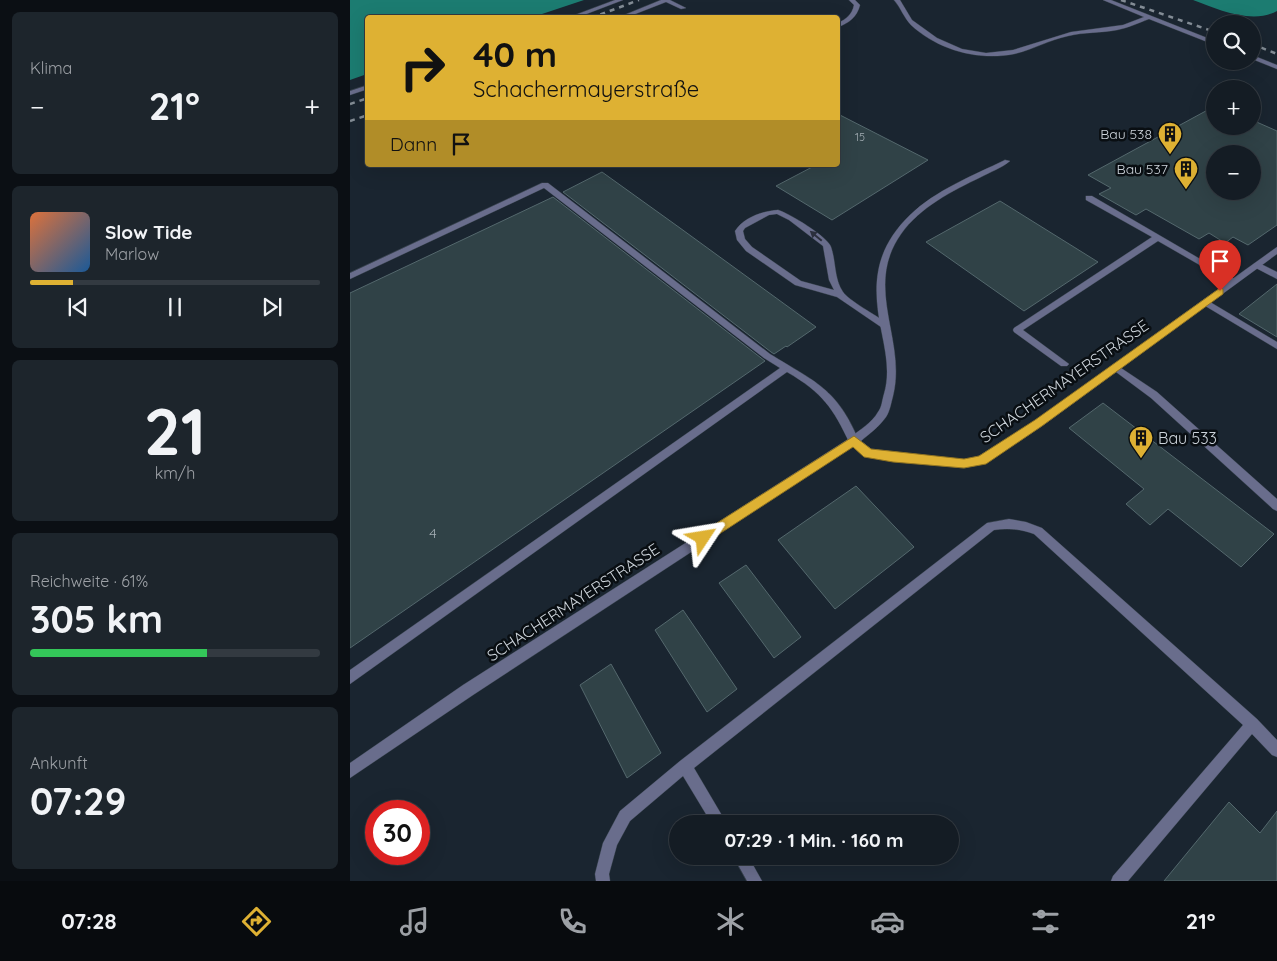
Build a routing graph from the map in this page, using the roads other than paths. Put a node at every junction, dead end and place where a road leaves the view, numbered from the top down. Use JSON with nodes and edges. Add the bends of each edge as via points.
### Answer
{"nodes":[{"id":1,"x":620,"y":0,"type":"edge"},
{"id":2,"x":666,"y":0,"type":"edge"},
{"id":3,"x":852,"y":0,"type":"edge"},
{"id":4,"x":897,"y":0,"type":"edge"},
{"id":5,"x":1106,"y":0,"type":"edge"},
{"id":6,"x":684,"y":8,"type":"dead end"},
{"id":7,"x":578,"y":15,"type":"edge"},
{"id":8,"x":628,"y":15,"type":"edge"},
{"id":9,"x":1149,"y":17,"type":"junction"},
{"id":10,"x":840,"y":24,"type":"edge"},
{"id":11,"x":1206,"y":39,"type":"edge"},
{"id":12,"x":1261,"y":61,"type":"edge"},
{"id":13,"x":1277,"y":67,"type":"edge"},
{"id":14,"x":365,"y":88,"type":"edge"},
{"id":15,"x":350,"y":93,"type":"edge"},
{"id":16,"x":1007,"y":161,"type":"dead end"},
{"id":17,"x":1089,"y":198,"type":"dead end"},
{"id":18,"x":1158,"y":237,"type":"junction"},
{"id":19,"x":1277,"y":250,"type":"edge"},
{"id":20,"x":1256,"y":265,"type":"junction"},
{"id":21,"x":350,"y":276,"type":"edge"},
{"id":22,"x":1277,"y":276,"type":"edge"},
{"id":23,"x":1234,"y":281,"type":"junction"},
{"id":24,"x":840,"y":296,"type":"junction"},
{"id":25,"x":1205,"y":302,"type":"junction"},
{"id":26,"x":884,"y":325,"type":"junction"},
{"id":27,"x":1277,"y":346,"type":"edge"},
{"id":28,"x":1064,"y":364,"type":"dead end"},
{"id":29,"x":1115,"y":367,"type":"junction"},
{"id":30,"x":787,"y":368,"type":"junction"},
{"id":31,"x":854,"y":441,"type":"junction"},
{"id":32,"x":1277,"y":506,"type":"edge"},
{"id":33,"x":350,"y":678,"type":"edge"},
{"id":34,"x":1252,"y":724,"type":"junction"},
{"id":35,"x":1277,"y":750,"type":"edge"},
{"id":36,"x":685,"y":766,"type":"junction"},
{"id":37,"x":350,"y":771,"type":"edge"},
{"id":38,"x":715,"y":815,"type":"edge"},
{"id":39,"x":745,"y":865,"type":"edge"},
{"id":40,"x":603,"y":881,"type":"edge"},
{"id":41,"x":754,"y":881,"type":"edge"},
{"id":42,"x":1118,"y":881,"type":"edge"}],
"edges":[{"from":1,"to":7,"type":"street"},
{"from":2,"to":6,"type":"street"},
{"from":2,"to":8,"type":"street"},
{"from":3,"to":10,"type":"street","via":[[857,6],[856,12]]},
{"from":4,"to":9,"type":"street","via":[[908,20],[924,32],[958,49],[986,55],[1014,52],[1069,34],[1124,27]]},
{"from":5,"to":9,"type":"street"},
{"from":9,"to":11,"type":"street"},
{"from":12,"to":13,"type":"street"},
{"from":14,"to":15,"type":"street"},
{"from":16,"to":26,"type":"street","via":[[929,204],[898,233],[887,251],[881,272],[879,296]]},
{"from":17,"to":18,"type":"street"},
{"from":18,"to":23,"type":"street"},
{"from":18,"to":28,"type":"street","via":[[1017,330]]},
{"from":19,"to":20,"type":"street","name":"SCHACHERMAYERSTRASSE"},
{"from":20,"to":22,"type":"street"},
{"from":20,"to":23,"type":"street","name":"SCHACHERMAYERSTRASSE"},
{"from":21,"to":30,"type":"street","via":[[545,185]]},
{"from":23,"to":25,"type":"street","name":"SCHACHERMAYERSTRASSE"},
{"from":24,"to":24,"type":"street","one_way":true,"via":[[832,280],[827,245],[792,218],[778,212],[768,213],[742,226],[739,231],[741,240],[749,249],[798,283]]},
{"from":24,"to":26,"type":"street"},
{"from":25,"to":27,"type":"street"},
{"from":25,"to":29,"type":"street","name":"SCHACHERMAYERSTRASSE"},
{"from":26,"to":31,"type":"street","via":[[892,360],[890,391],[882,414]]},
{"from":29,"to":31,"type":"street","name":"SCHACHERMAYERSTRASSE","via":[[982,460],[964,464],[893,457],[868,453]]},
{"from":29,"to":32,"type":"street","via":[[1154,395]]},
{"from":30,"to":31,"type":"street","via":[[829,398],[846,421]]},
{"from":30,"to":33,"type":"street"},
{"from":31,"to":37,"type":"street","name":"SCHACHERMAYERSTRASSE"},
{"from":34,"to":35,"type":"street"},
{"from":34,"to":36,"type":"street","via":[[1038,531],[1005,522],[991,526]]},
{"from":34,"to":42,"type":"street"},
{"from":36,"to":38,"type":"street"},
{"from":36,"to":40,"type":"street","via":[[625,816],[610,843]]},
{"from":39,"to":41,"type":"street"}]}
